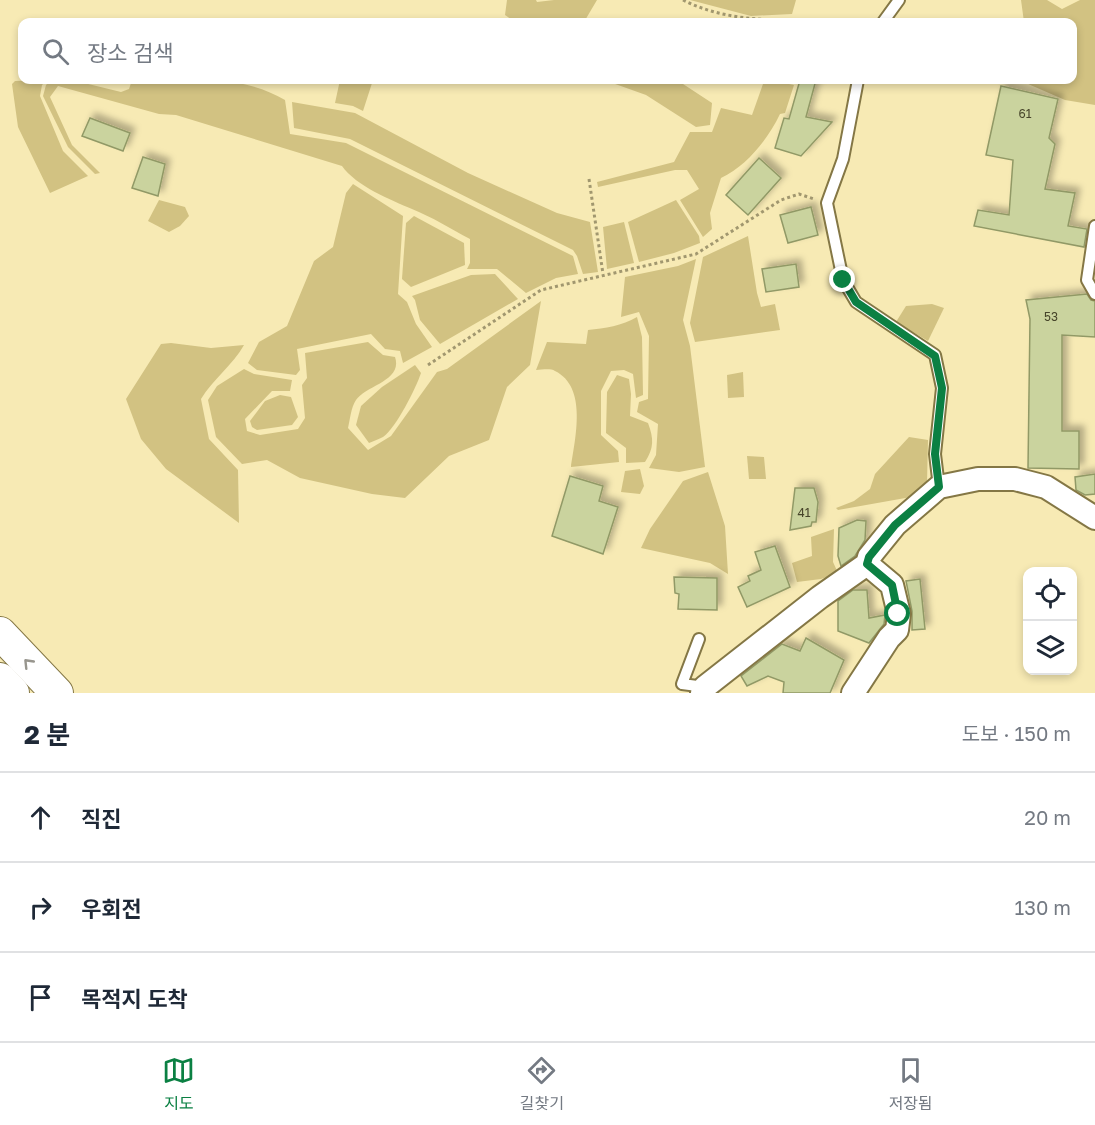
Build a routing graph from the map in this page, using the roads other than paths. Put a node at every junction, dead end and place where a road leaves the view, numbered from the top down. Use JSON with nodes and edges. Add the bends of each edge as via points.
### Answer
{"nodes":[{"id":1,"x":899,"y":0,"type":"edge"},
{"id":2,"x":886,"y":18,"type":"edge"},
{"id":3,"x":857,"y":84,"type":"edge"},
{"id":4,"x":1095,"y":226,"type":"edge"},
{"id":5,"x":1095,"y":294,"type":"edge"},
{"id":6,"x":939,"y":487,"type":"junction"},
{"id":7,"x":1095,"y":518,"type":"edge"},
{"id":8,"x":867,"y":564,"type":"junction"},
{"id":9,"x":0,"y":633,"type":"edge"},
{"id":10,"x":699,"y":639,"type":"dead end"},
{"id":11,"x":0,"y":679,"type":"edge"},
{"id":12,"x":703,"y":690,"type":"edge"},
{"id":13,"x":13,"y":693,"type":"edge"},
{"id":14,"x":57,"y":693,"type":"edge"},
{"id":15,"x":853,"y":693,"type":"edge"}],
"edges":[{"from":1,"to":2,"type":"lane"},
{"from":3,"to":6,"type":"lane","via":[[843,159],[827,203],[843,280],[856,302],[935,356],[942,388],[935,454]]},
{"from":4,"to":5,"type":"lane","via":[[1087,280]]},
{"from":6,"to":7,"type":"street","via":[[978,478],[1015,479],[1046,487]]},
{"from":6,"to":8,"type":"street","via":[[895,525]]},
{"from":8,"to":12,"type":"street"},
{"from":8,"to":15,"type":"street","via":[[892,585],[897,630]]},
{"from":14,"to":9,"type":"main road","one_way":true},
{"from":10,"to":12,"type":"lane","via":[[682,684]]},
{"from":11,"to":13,"type":"main road"}]}
